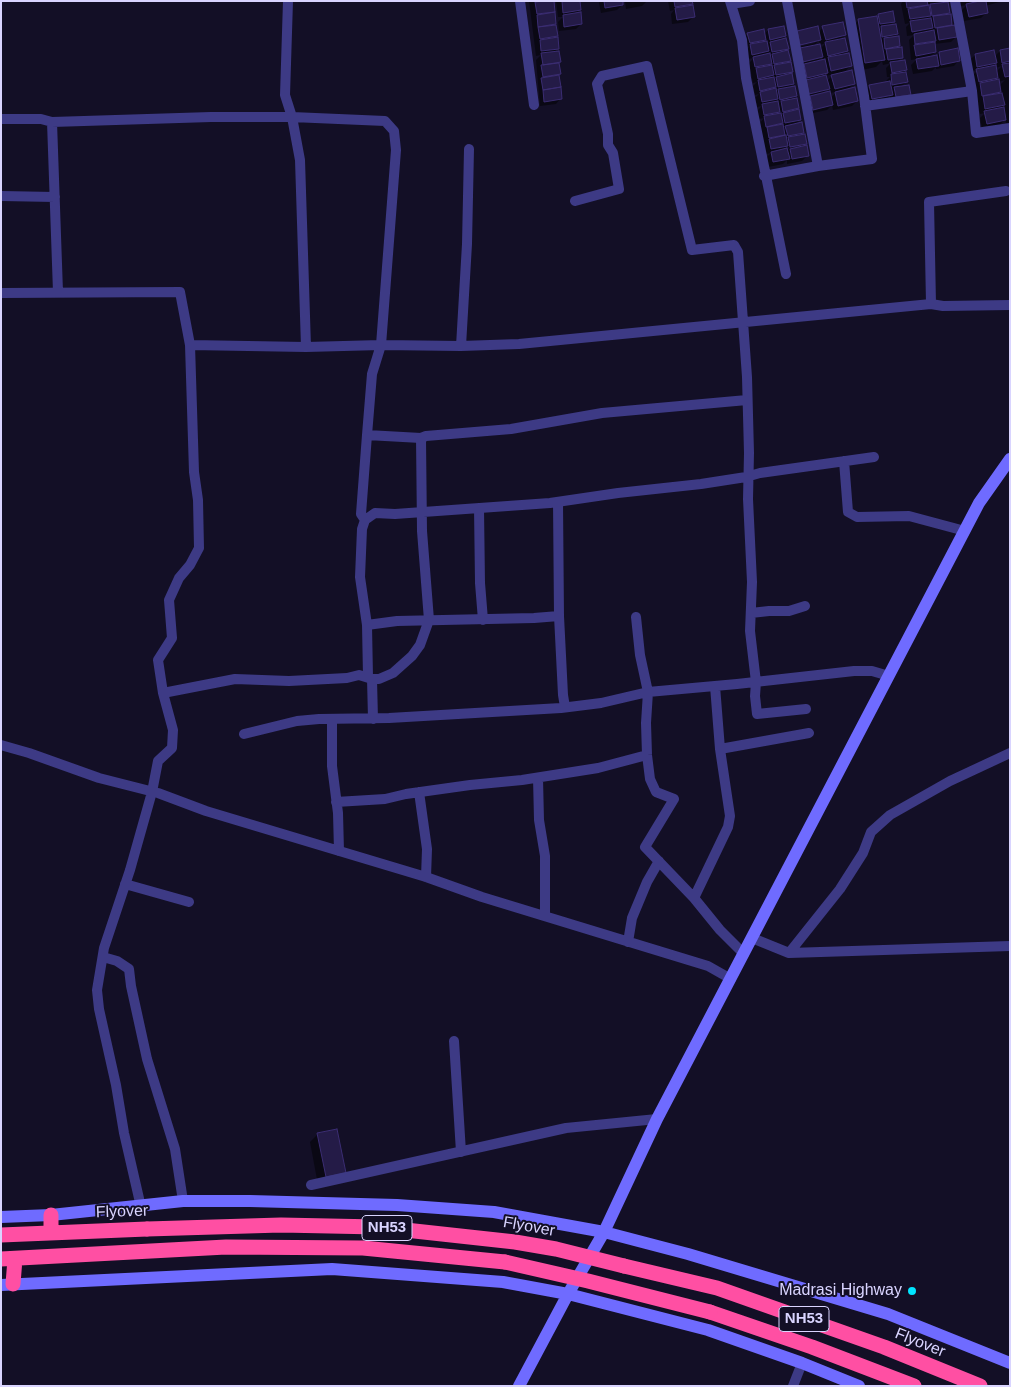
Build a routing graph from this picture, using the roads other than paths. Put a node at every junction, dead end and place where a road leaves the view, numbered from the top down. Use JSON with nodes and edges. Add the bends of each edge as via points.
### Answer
{"nodes":[{"id":1,"x":288,"y":1,"type":"edge"},
{"id":2,"x":520,"y":1,"type":"edge"},
{"id":3,"x":750,"y":1,"type":"edge"},
{"id":4,"x":787,"y":1,"type":"edge"},
{"id":5,"x":847,"y":1,"type":"edge"},
{"id":6,"x":955,"y":1,"type":"edge"},
{"id":7,"x":731,"y":2,"type":"edge"},
{"id":8,"x":972,"y":91,"type":"junction"},
{"id":9,"x":534,"y":105,"type":"dead end"},
{"id":10,"x":865,"y":106,"type":"junction"},
{"id":11,"x":292,"y":117,"type":"junction"},
{"id":12,"x":1,"y":119,"type":"edge"},
{"id":13,"x":52,"y":122,"type":"junction"},
{"id":14,"x":1010,"y":128,"type":"edge"},
{"id":15,"x":469,"y":149,"type":"dead end"},
{"id":16,"x":818,"y":166,"type":"junction"},
{"id":17,"x":764,"y":176,"type":"junction"},
{"id":18,"x":1006,"y":192,"type":"dead end"},
{"id":19,"x":1,"y":196,"type":"edge"},
{"id":20,"x":55,"y":197,"type":"junction"},
{"id":21,"x":575,"y":201,"type":"dead end"},
{"id":22,"x":786,"y":274,"type":"dead end"},
{"id":23,"x":58,"y":292,"type":"junction"},
{"id":24,"x":1,"y":293,"type":"edge"},
{"id":25,"x":932,"y":304,"type":"junction"},
{"id":26,"x":1010,"y":305,"type":"edge"},
{"id":27,"x":743,"y":322,"type":"junction"},
{"id":28,"x":190,"y":345,"type":"junction"},
{"id":29,"x":381,"y":345,"type":"junction"},
{"id":30,"x":461,"y":346,"type":"junction"},
{"id":31,"x":306,"y":347,"type":"junction"},
{"id":32,"x":747,"y":400,"type":"junction"},
{"id":33,"x":367,"y":435,"type":"junction"},
{"id":34,"x":421,"y":438,"type":"junction"},
{"id":35,"x":874,"y":457,"type":"dead end"},
{"id":36,"x":1010,"y":459,"type":"edge"},
{"id":37,"x":844,"y":461,"type":"junction"},
{"id":38,"x":749,"y":475,"type":"junction"},
{"id":39,"x":558,"y":502,"type":"junction"},
{"id":40,"x":478,"y":508,"type":"junction"},
{"id":41,"x":422,"y":512,"type":"junction"},
{"id":42,"x":365,"y":520,"type":"junction"},
{"id":43,"x":965,"y":531,"type":"junction"},
{"id":44,"x":805,"y":606,"type":"dead end"},
{"id":45,"x":752,"y":613,"type":"junction"},
{"id":46,"x":559,"y":616,"type":"junction"},
{"id":47,"x":636,"y":617,"type":"dead end"},
{"id":48,"x":429,"y":620,"type":"junction"},
{"id":49,"x":483,"y":620,"type":"junction"},
{"id":50,"x":367,"y":625,"type":"junction"},
{"id":51,"x":889,"y":676,"type":"junction"},
{"id":52,"x":370,"y":678,"type":"junction"},
{"id":53,"x":756,"y":682,"type":"junction"},
{"id":54,"x":715,"y":686,"type":"junction"},
{"id":55,"x":648,"y":692,"type":"junction"},
{"id":56,"x":163,"y":693,"type":"junction"},
{"id":57,"x":565,"y":707,"type":"junction"},
{"id":58,"x":806,"y":709,"type":"dead end"},
{"id":59,"x":332,"y":719,"type":"junction"},
{"id":60,"x":374,"y":719,"type":"junction"},
{"id":61,"x":809,"y":733,"type":"dead end"},
{"id":62,"x":244,"y":734,"type":"dead end"},
{"id":63,"x":1,"y":745,"type":"edge"},
{"id":64,"x":720,"y":749,"type":"junction"},
{"id":65,"x":1010,"y":753,"type":"edge"},
{"id":66,"x":647,"y":755,"type":"junction"},
{"id":67,"x":538,"y":778,"type":"junction"},
{"id":68,"x":152,"y":792,"type":"junction"},
{"id":69,"x":419,"y":792,"type":"junction"},
{"id":70,"x":336,"y":802,"type":"junction"},
{"id":71,"x":339,"y":850,"type":"junction"},
{"id":72,"x":659,"y":861,"type":"junction"},
{"id":73,"x":426,"y":877,"type":"junction"},
{"id":74,"x":125,"y":884,"type":"junction"},
{"id":75,"x":694,"y":898,"type":"junction"},
{"id":76,"x":189,"y":902,"type":"dead end"},
{"id":77,"x":545,"y":916,"type":"junction"},
{"id":78,"x":752,"y":938,"type":"junction"},
{"id":79,"x":628,"y":942,"type":"junction"},
{"id":80,"x":1010,"y":946,"type":"edge"},
{"id":81,"x":789,"y":953,"type":"junction"},
{"id":82,"x":744,"y":954,"type":"junction"},
{"id":83,"x":103,"y":957,"type":"junction"},
{"id":84,"x":731,"y":979,"type":"junction"},
{"id":85,"x":454,"y":1041,"type":"dead end"},
{"id":86,"x":657,"y":1119,"type":"junction"},
{"id":87,"x":461,"y":1152,"type":"junction"},
{"id":88,"x":311,"y":1185,"type":"dead end"},
{"id":89,"x":183,"y":1201,"type":"junction"},
{"id":90,"x":141,"y":1207,"type":"junction"},
{"id":91,"x":51,"y":1215,"type":"junction"},
{"id":92,"x":1,"y":1217,"type":"edge"},
{"id":93,"x":51,"y":1232,"type":"junction"},
{"id":94,"x":604,"y":1232,"type":"junction"},
{"id":95,"x":1,"y":1234,"type":"edge"},
{"id":96,"x":8,"y":1259,"type":"edge"},
{"id":97,"x":7,"y":1284,"type":"edge"},
{"id":98,"x":568,"y":1294,"type":"junction"},
{"id":99,"x":802,"y":1363,"type":"junction"},
{"id":100,"x":1010,"y":1363,"type":"edge"},
{"id":101,"x":519,"y":1386,"type":"edge"},
{"id":102,"x":792,"y":1386,"type":"edge"},
{"id":103,"x":858,"y":1386,"type":"edge"},
{"id":104,"x":914,"y":1386,"type":"edge"},
{"id":105,"x":980,"y":1386,"type":"edge"}],
"edges":[{"from":1,"to":11,"type":"street","via":[[285,95]]},
{"from":2,"to":9,"type":"street"},
{"from":3,"to":7,"type":"street"},
{"from":4,"to":16,"type":"street"},
{"from":5,"to":10,"type":"street"},
{"from":6,"to":8,"type":"street"},
{"from":7,"to":17,"type":"street","via":[[742,40]]},
{"from":8,"to":10,"type":"street"},
{"from":8,"to":14,"type":"street","via":[[976,133]]},
{"from":10,"to":16,"type":"street","via":[[872,159]]},
{"from":11,"to":13,"type":"street","via":[[211,116]]},
{"from":11,"to":29,"type":"street","via":[[385,121],[394,130],[396,150]]},
{"from":11,"to":31,"type":"street","via":[[300,160]]},
{"from":12,"to":13,"type":"street"},
{"from":13,"to":20,"type":"street"},
{"from":15,"to":30,"type":"street"},
{"from":16,"to":17,"type":"street"},
{"from":17,"to":22,"type":"street"},
{"from":18,"to":25,"type":"street","via":[[929,202]]},
{"from":19,"to":20,"type":"street"},
{"from":20,"to":23,"type":"street"},
{"from":21,"to":27,"type":"street","via":[[619,189],[597,84],[602,76],[647,66],[692,250],[734,245],[738,252]]},
{"from":23,"to":24,"type":"street"},
{"from":23,"to":28,"type":"street","via":[[180,292]]},
{"from":25,"to":26,"type":"street"},
{"from":25,"to":27,"type":"street"},
{"from":27,"to":30,"type":"street","via":[[519,344]]},
{"from":27,"to":32,"type":"street"},
{"from":28,"to":31,"type":"street"},
{"from":28,"to":56,"type":"street","via":[[199,548],[169,600],[172,638],[158,660]]},
{"from":29,"to":30,"type":"street"},
{"from":29,"to":31,"type":"street"},
{"from":29,"to":33,"type":"street","via":[[372,374]]},
{"from":32,"to":34,"type":"street","via":[[602,414],[511,429]]},
{"from":32,"to":38,"type":"street"},
{"from":33,"to":34,"type":"street"},
{"from":33,"to":42,"type":"street","via":[[361,514]]},
{"from":34,"to":41,"type":"street"},
{"from":35,"to":37,"type":"street"},
{"from":36,"to":43,"type":"street"},
{"from":37,"to":38,"type":"street"},
{"from":37,"to":43,"type":"street","via":[[848,512],[857,517],[908,516]]},
{"from":38,"to":39,"type":"street"},
{"from":38,"to":45,"type":"street"},
{"from":39,"to":40,"type":"street"},
{"from":39,"to":46,"type":"street"},
{"from":40,"to":41,"type":"street"},
{"from":40,"to":49,"type":"street"},
{"from":41,"to":42,"type":"street","via":[[375,513]]},
{"from":41,"to":48,"type":"street"},
{"from":42,"to":50,"type":"street","via":[[360,577]]},
{"from":43,"to":51,"type":"street"},
{"from":44,"to":45,"type":"street","via":[[789,612]]},
{"from":45,"to":53,"type":"street","via":[[750,631]]},
{"from":46,"to":49,"type":"street"},
{"from":46,"to":57,"type":"street"},
{"from":47,"to":55,"type":"street"},
{"from":48,"to":49,"type":"street"},
{"from":48,"to":50,"type":"street"},
{"from":48,"to":52,"type":"street","via":[[412,656],[393,673],[379,679]]},
{"from":50,"to":52,"type":"street"},
{"from":51,"to":53,"type":"street","via":[[872,671],[854,671]]},
{"from":51,"to":78,"type":"street"},
{"from":52,"to":56,"type":"street","via":[[359,675],[289,681],[235,679]]},
{"from":52,"to":60,"type":"street"},
{"from":53,"to":54,"type":"street"},
{"from":53,"to":58,"type":"street","via":[[757,714]]},
{"from":54,"to":55,"type":"street"},
{"from":54,"to":64,"type":"street"},
{"from":55,"to":57,"type":"street"},
{"from":55,"to":66,"type":"street"},
{"from":56,"to":68,"type":"street","via":[[173,730],[172,748],[158,761]]},
{"from":57,"to":60,"type":"street"},
{"from":59,"to":60,"type":"street"},
{"from":59,"to":62,"type":"street","via":[[297,721]]},
{"from":59,"to":70,"type":"street"},
{"from":61,"to":64,"type":"street"},
{"from":63,"to":68,"type":"street"},
{"from":64,"to":75,"type":"street","via":[[730,816],[728,827]]},
{"from":65,"to":81,"type":"street","via":[[950,781],[890,815],[871,832],[863,853],[840,889]]},
{"from":66,"to":67,"type":"street","via":[[598,768]]},
{"from":66,"to":72,"type":"street","via":[[650,778],[656,792],[674,799],[646,847]]},
{"from":67,"to":69,"type":"street"},
{"from":67,"to":77,"type":"street","via":[[539,820],[545,856]]},
{"from":68,"to":71,"type":"street"},
{"from":68,"to":74,"type":"street"},
{"from":69,"to":70,"type":"street","via":[[384,799]]},
{"from":69,"to":73,"type":"street"},
{"from":70,"to":71,"type":"street"},
{"from":71,"to":73,"type":"street"},
{"from":72,"to":75,"type":"street"},
{"from":72,"to":79,"type":"street","via":[[632,918]]},
{"from":73,"to":77,"type":"street"},
{"from":74,"to":76,"type":"street"},
{"from":74,"to":83,"type":"street"},
{"from":75,"to":82,"type":"street"},
{"from":77,"to":79,"type":"street"},
{"from":78,"to":81,"type":"street"},
{"from":78,"to":82,"type":"street"},
{"from":79,"to":84,"type":"street","via":[[708,966]]},
{"from":80,"to":81,"type":"street"},
{"from":82,"to":84,"type":"street"},
{"from":83,"to":89,"type":"street","via":[[129,969],[147,1059],[175,1149]]},
{"from":83,"to":90,"type":"street","via":[[97,990],[99,1009]]},
{"from":84,"to":86,"type":"street"},
{"from":85,"to":87,"type":"street"},
{"from":86,"to":87,"type":"street","via":[[566,1128]]},
{"from":86,"to":94,"type":"street"},
{"from":87,"to":88,"type":"street"},
{"from":89,"to":90,"type":"street"},
{"from":89,"to":94,"type":"street","via":[[397,1205],[484,1211]]},
{"from":90,"to":91,"type":"street"},
{"from":91,"to":92,"type":"street"},
{"from":91,"to":93,"type":"highway"},
{"from":93,"to":95,"type":"highway","number":"NH53"},
{"from":93,"to":105,"type":"highway","name":"Flyover","number":"NH53","bridge":true,"via":[[281,1225],[378,1227],[556,1249],[718,1288],[884,1347]]},
{"from":94,"to":98,"type":"street"},
{"from":94,"to":100,"type":"street","via":[[888,1314]]},
{"from":96,"to":97,"type":"highway"},
{"from":96,"to":104,"type":"highway","number":"NH53","bridge":true,"via":[[226,1247],[363,1248],[505,1262],[710,1312]]},
{"from":97,"to":98,"type":"street","via":[[332,1269],[503,1282]]},
{"from":98,"to":99,"type":"street","via":[[708,1330]]},
{"from":98,"to":101,"type":"street"},
{"from":99,"to":102,"type":"street"},
{"from":99,"to":103,"type":"street"}]}
